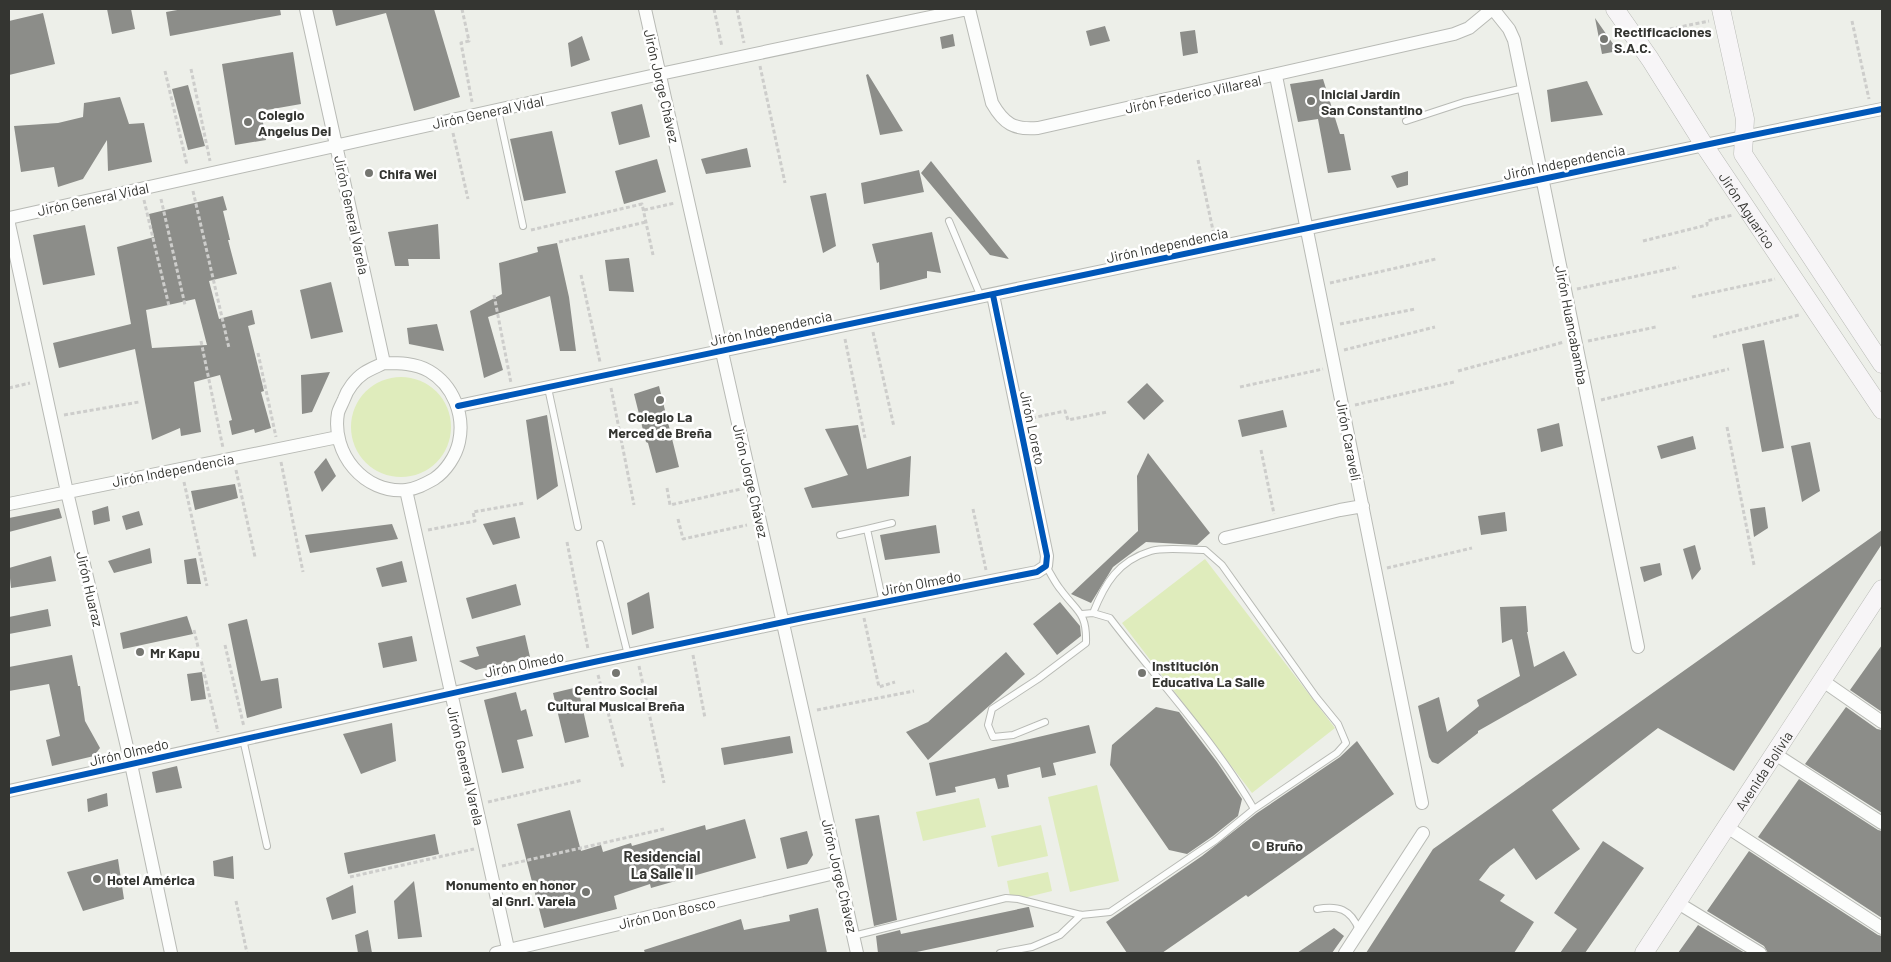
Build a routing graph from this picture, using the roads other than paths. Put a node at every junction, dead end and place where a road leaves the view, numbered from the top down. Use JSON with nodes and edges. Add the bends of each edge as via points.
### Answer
{"nodes":[{"id":1,"x":306,"y":9,"type":"edge"},
{"id":2,"x":645,"y":9,"type":"edge"},
{"id":3,"x":968,"y":9,"type":"edge"},
{"id":4,"x":1492,"y":9,"type":"edge"},
{"id":5,"x":1615,"y":9,"type":"edge"},
{"id":6,"x":1722,"y":14,"type":"edge"},
{"id":7,"x":660,"y":74,"type":"junction"},
{"id":8,"x":1276,"y":76,"type":"junction"},
{"id":9,"x":1524,"y":88,"type":"junction"},
{"id":10,"x":498,"y":110,"type":"junction"},
{"id":11,"x":1877,"y":110,"type":"edge"},
{"id":12,"x":1406,"y":120,"type":"dead end"},
{"id":13,"x":1743,"y":137,"type":"junction"},
{"id":14,"x":337,"y":145,"type":"junction"},
{"id":15,"x":1704,"y":145,"type":"junction"},
{"id":16,"x":1543,"y":179,"type":"junction"},
{"id":17,"x":9,"y":218,"type":"edge"},
{"id":18,"x":949,"y":221,"type":"dead end"},
{"id":19,"x":9,"y":224,"type":"edge"},
{"id":20,"x":526,"y":228,"type":"road end"},
{"id":21,"x":1307,"y":228,"type":"junction"},
{"id":22,"x":987,"y":296,"type":"junction"},
{"id":23,"x":722,"y":351,"type":"junction"},
{"id":24,"x":384,"y":363,"type":"junction"},
{"id":25,"x":1882,"y":364,"type":"edge"},
{"id":26,"x":1882,"y":371,"type":"edge"},
{"id":27,"x":1864,"y":383,"type":"junction"},
{"id":28,"x":548,"y":388,"type":"junction"},
{"id":29,"x":458,"y":406,"type":"junction"},
{"id":30,"x":1882,"y":410,"type":"edge"},
{"id":31,"x":338,"y":437,"type":"junction"},
{"id":32,"x":406,"y":490,"type":"junction"},
{"id":33,"x":67,"y":492,"type":"junction"},
{"id":34,"x":9,"y":504,"type":"edge"},
{"id":35,"x":1362,"y":506,"type":"junction"},
{"id":36,"x":892,"y":523,"type":"dead end"},
{"id":37,"x":578,"y":527,"type":"dead end"},
{"id":38,"x":867,"y":529,"type":"junction"},
{"id":39,"x":840,"y":535,"type":"dead end"},
{"id":40,"x":1225,"y":538,"type":"dead end"},
{"id":41,"x":600,"y":544,"type":"dead end"},
{"id":42,"x":1046,"y":566,"type":"junction"},
{"id":43,"x":1882,"y":589,"type":"edge"},
{"id":44,"x":883,"y":603,"type":"junction"},
{"id":45,"x":1877,"y":607,"type":"edge"},
{"id":46,"x":1093,"y":613,"type":"junction"},
{"id":47,"x":1082,"y":614,"type":"junction"},
{"id":48,"x":782,"y":622,"type":"junction"},
{"id":49,"x":1638,"y":647,"type":"dead end"},
{"id":50,"x":632,"y":654,"type":"junction"},
{"id":51,"x":1822,"y":681,"type":"junction"},
{"id":52,"x":450,"y":693,"type":"junction"},
{"id":53,"x":1046,"y":722,"type":"dead end"},
{"id":54,"x":1882,"y":722,"type":"edge"},
{"id":55,"x":245,"y":739,"type":"junction"},
{"id":56,"x":1775,"y":754,"type":"junction"},
{"id":57,"x":131,"y":764,"type":"junction"},
{"id":58,"x":9,"y":791,"type":"edge"},
{"id":59,"x":1422,"y":804,"type":"dead end"},
{"id":60,"x":1254,"y":809,"type":"junction"},
{"id":61,"x":1882,"y":823,"type":"edge"},
{"id":62,"x":1727,"y":827,"type":"junction"},
{"id":63,"x":1424,"y":833,"type":"dead end"},
{"id":64,"x":266,"y":846,"type":"dead end"},
{"id":65,"x":839,"y":872,"type":"junction"},
{"id":66,"x":1678,"y":903,"type":"junction"},
{"id":67,"x":1317,"y":909,"type":"dead end"},
{"id":68,"x":1082,"y":915,"type":"junction"},
{"id":69,"x":1882,"y":928,"type":"edge"},
{"id":70,"x":1360,"y":931,"type":"junction"},
{"id":71,"x":853,"y":936,"type":"junction"},
{"id":72,"x":504,"y":952,"type":"edge"},
{"id":73,"x":171,"y":953,"type":"edge"},
{"id":74,"x":857,"y":953,"type":"edge"},
{"id":75,"x":1000,"y":953,"type":"edge"},
{"id":76,"x":1346,"y":953,"type":"edge"},
{"id":77,"x":1644,"y":953,"type":"edge"},
{"id":78,"x":1760,"y":953,"type":"edge"}],
"edges":[{"from":1,"to":14,"type":"street","name":"Jirón General Varela"},
{"from":2,"to":7,"type":"street","name":"Jirón Jorge Chávez"},
{"from":3,"to":7,"type":"street","name":"Jirón General Vidal"},
{"from":3,"to":8,"type":"street","name":"Jirón Federico Villareal","via":[[992,103],[999,116],[1012,126],[1024,129]]},
{"from":4,"to":8,"type":"street","name":"Jirón Federico Villareal","via":[[1469,28],[1454,34]]},
{"from":4,"to":9,"type":"street","name":"Jirón Huancabamba","via":[[1509,30]]},
{"from":5,"to":15,"type":"street","name":"Jirón Aguarico"},
{"from":6,"to":13,"type":"street","name":"Jirón Aguarico","via":[[1745,119]]},
{"from":7,"to":10,"type":"street","name":"Jirón General Vidal"},
{"from":7,"to":23,"type":"street","name":"Jirón Jorge Chávez"},
{"from":8,"to":21,"type":"street","name":"Jirón Caravelí"},
{"from":9,"to":12,"type":"lane"},
{"from":9,"to":16,"type":"street","name":"Jirón Huancabamba"},
{"from":10,"to":14,"type":"street","name":"Jirón General Vidal"},
{"from":10,"to":20,"type":"lane"},
{"from":11,"to":13,"type":"street","name":"Jirón Independencia"},
{"from":13,"to":15,"type":"street","name":"Jirón Independencia"},
{"from":13,"to":25,"type":"street","name":"Jirón Aguarico","via":[[1743,154]]},
{"from":14,"to":17,"type":"street","name":"Jirón General Vidal"},
{"from":14,"to":24,"type":"street","name":"Jirón General Varela"},
{"from":15,"to":16,"type":"street","name":"Jirón Independencia"},
{"from":15,"to":27,"type":"street","name":"Jirón Aguarico"},
{"from":16,"to":21,"type":"street","name":"Jirón Independencia"},
{"from":16,"to":49,"type":"street","name":"Jirón Huancabamba"},
{"from":18,"to":22,"type":"lane"},
{"from":19,"to":33,"type":"street","name":"Jirón Huaraz"},
{"from":21,"to":22,"type":"street","name":"Jirón Independencia"},
{"from":21,"to":35,"type":"street","name":"Jirón Caravelí"},
{"from":22,"to":23,"type":"street","name":"Jirón Independencia"},
{"from":22,"to":42,"type":"street","name":"Jirón Loreto","via":[[1019,421],[1048,556]]},
{"from":23,"to":28,"type":"street","name":"Jirón Independencia"},
{"from":23,"to":48,"type":"street","name":"Jirón Jorge Chávez"},
{"from":24,"to":29,"type":"street","via":[[406,363],[429,371],[447,386]]},
{"from":24,"to":31,"type":"street","via":[[363,373],[347,391],[338,413]]},
{"from":26,"to":27,"type":"street"},
{"from":27,"to":30,"type":"street","name":"Jirón Aguarico"},
{"from":28,"to":29,"type":"street","name":"Jirón Independencia"},
{"from":28,"to":37,"type":"lane"},
{"from":29,"to":32,"type":"street","via":[[459,443],[451,460],[440,475],[424,485]]},
{"from":31,"to":32,"type":"street","via":[[355,470],[370,482]]},
{"from":31,"to":33,"type":"street","name":"Jirón Independencia"},
{"from":32,"to":52,"type":"street","name":"Jirón General Varela"},
{"from":33,"to":34,"type":"street","name":"Jirón Independencia"},
{"from":33,"to":57,"type":"street","name":"Jirón Huaraz"},
{"from":35,"to":40,"type":"street"},
{"from":35,"to":59,"type":"street","name":"Jirón Caravelí"},
{"from":36,"to":38,"type":"lane"},
{"from":38,"to":39,"type":"lane"},
{"from":38,"to":44,"type":"lane"},
{"from":41,"to":50,"type":"lane"},
{"from":42,"to":44,"type":"street","name":"Jirón Olmedo","via":[[1037,572],[989,583]]},
{"from":42,"to":47,"type":"lane"},
{"from":43,"to":45,"type":"street","name":"Avenida Bolivia"},
{"from":44,"to":48,"type":"street","name":"Jirón Olmedo"},
{"from":45,"to":51,"type":"street","name":"Avenida Bolivia"},
{"from":46,"to":47,"type":"lane"},
{"from":46,"to":60,"type":"lane","via":[[1110,618],[1199,729]]},
{"from":46,"to":60,"type":"lane","via":[[1103,588],[1120,566],[1152,550],[1205,550],[1222,565],[1338,724],[1346,743],[1337,753]]},
{"from":47,"to":53,"type":"lane","via":[[1086,643],[992,709],[988,725],[993,737],[1013,734]]},
{"from":48,"to":50,"type":"street","name":"Jirón Olmedo"},
{"from":48,"to":65,"type":"street","name":"Jirón Jorge Chávez"},
{"from":50,"to":52,"type":"street","name":"Jirón Olmedo"},
{"from":51,"to":54,"type":"street"},
{"from":51,"to":56,"type":"street","name":"Avenida Bolivia"},
{"from":52,"to":55,"type":"street","name":"Jirón Olmedo"},
{"from":52,"to":72,"type":"street","name":"Jirón General Varela","via":[[490,868]]},
{"from":55,"to":57,"type":"street","name":"Jirón Olmedo"},
{"from":55,"to":64,"type":"lane"},
{"from":56,"to":61,"type":"street"},
{"from":56,"to":62,"type":"street","name":"Avenida Bolivia"},
{"from":57,"to":58,"type":"street","name":"Jirón Olmedo"},
{"from":57,"to":73,"type":"street","name":"Jirón Huaraz"},
{"from":60,"to":68,"type":"lane","via":[[1216,840],[1110,912]]},
{"from":62,"to":66,"type":"street","name":"Avenida Bolivia"},
{"from":62,"to":69,"type":"street"},
{"from":63,"to":70,"type":"street"},
{"from":65,"to":71,"type":"street","name":"Jirón Jorge Chávez"},
{"from":65,"to":72,"type":"street","name":"Jirón Don Bosco"},
{"from":66,"to":77,"type":"street","name":"Avenida Bolivia"},
{"from":66,"to":78,"type":"street"},
{"from":67,"to":70,"type":"lane","via":[[1331,907],[1344,910],[1355,919]]},
{"from":68,"to":71,"type":"lane","via":[[1006,898]]},
{"from":68,"to":75,"type":"lane","via":[[1060,935],[1032,947]]},
{"from":70,"to":76,"type":"street"},
{"from":71,"to":74,"type":"street","name":"Jirón Jorge Chávez"}]}
